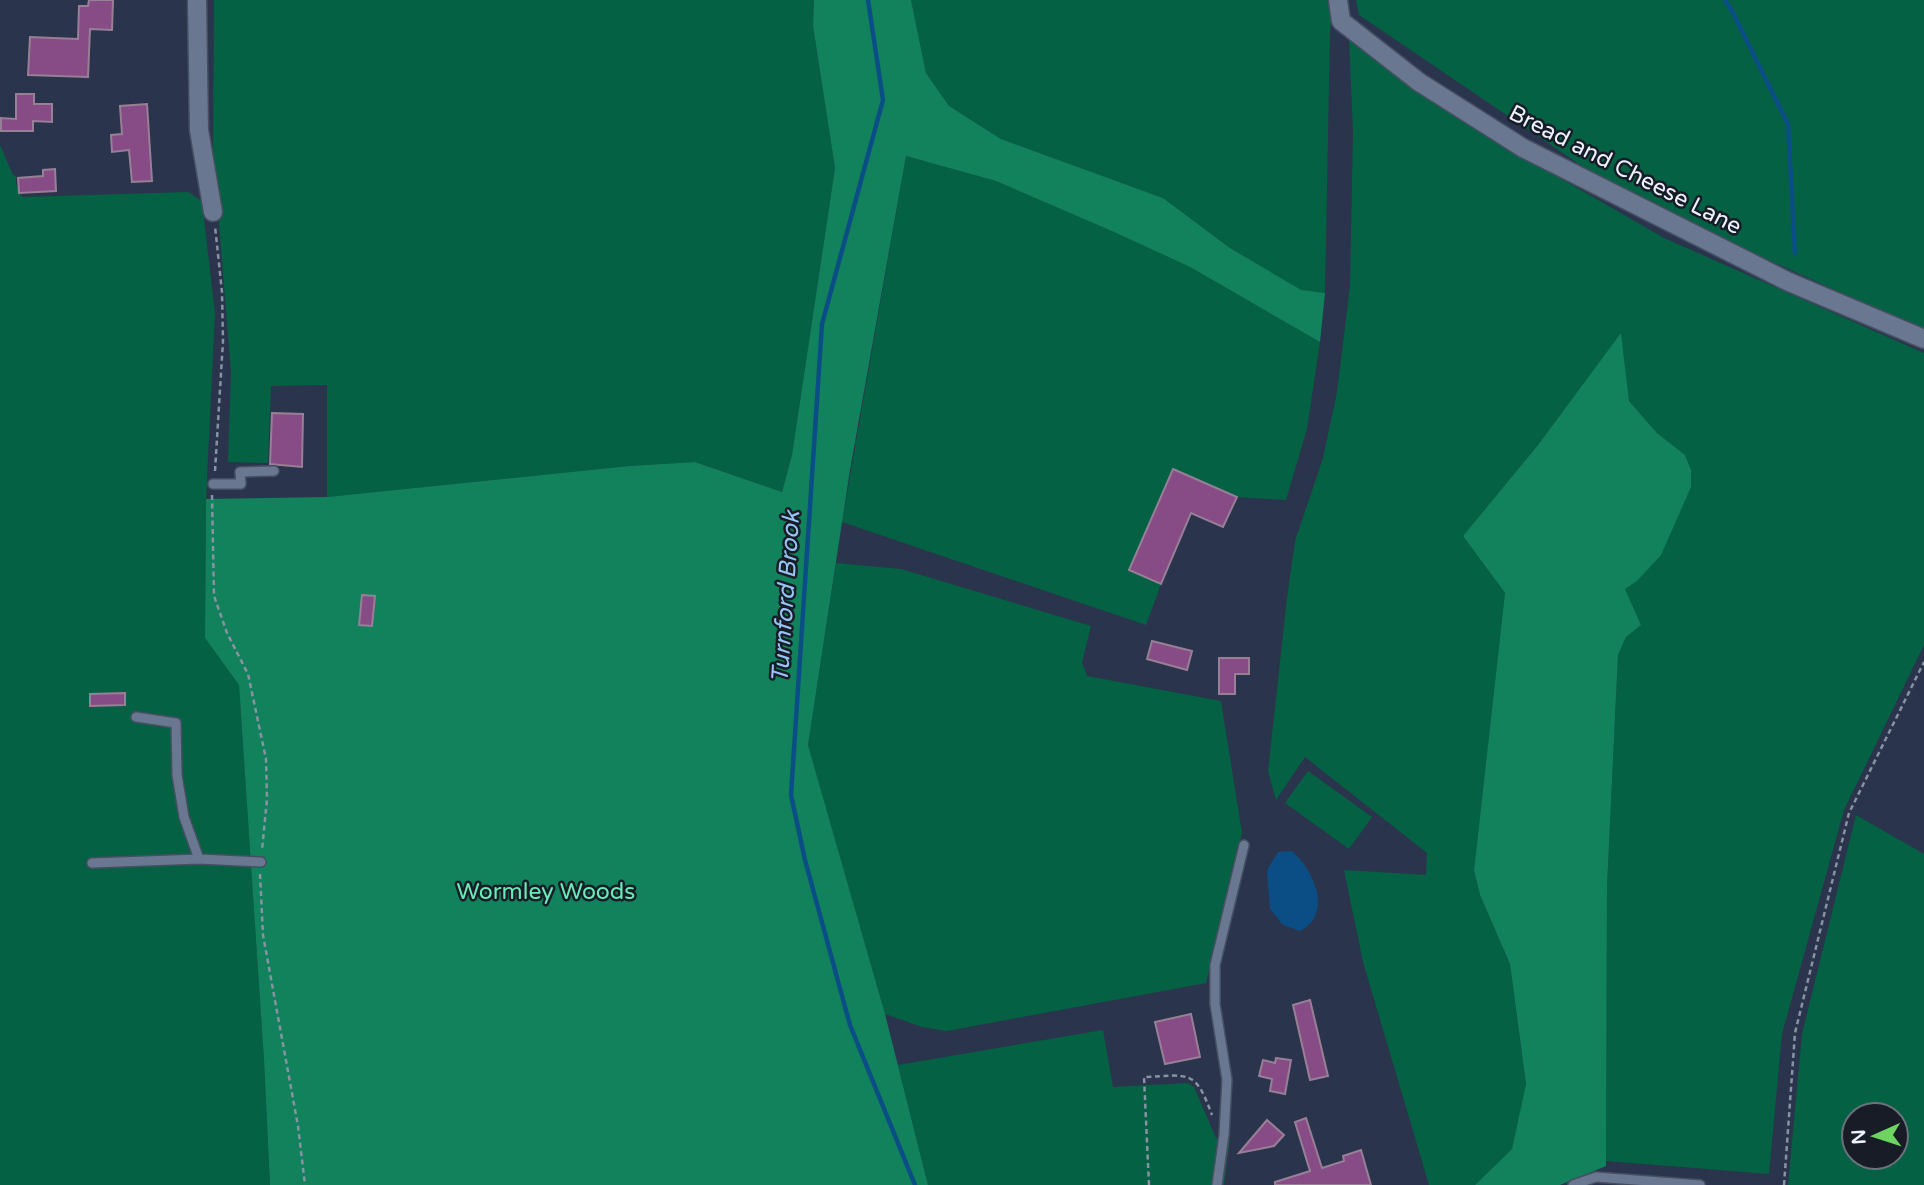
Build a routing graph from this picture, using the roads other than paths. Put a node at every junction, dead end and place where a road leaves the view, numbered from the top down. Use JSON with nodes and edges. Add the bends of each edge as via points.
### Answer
{"nodes":[{"id":1,"x":197,"y":0,"type":"edge"},
{"id":2,"x":1338,"y":0,"type":"edge"},
{"id":3,"x":213,"y":212,"type":"road end"},
{"id":4,"x":1924,"y":339,"type":"edge"},
{"id":5,"x":274,"y":471,"type":"dead end"},
{"id":6,"x":213,"y":484,"type":"road end"},
{"id":7,"x":136,"y":717,"type":"dead end"},
{"id":8,"x":1244,"y":845,"type":"dead end"},
{"id":9,"x":199,"y":859,"type":"junction"},
{"id":10,"x":261,"y":862,"type":"road end"},
{"id":11,"x":92,"y":863,"type":"dead end"},
{"id":12,"x":1217,"y":1185,"type":"edge"},
{"id":13,"x":1573,"y":1185,"type":"edge"},
{"id":14,"x":1700,"y":1185,"type":"edge"}],
"edges":[{"from":1,"to":3,"type":"street","via":[[199,130]]},
{"from":2,"to":4,"type":"street","name":"Bread and Cheese Lane","via":[[1341,21],[1419,82],[1523,148],[1789,282]]},
{"from":5,"to":6,"type":"lane","via":[[240,472],[241,484]]},
{"from":7,"to":9,"type":"lane","via":[[176,723],[184,817]]},
{"from":8,"to":12,"type":"lane","via":[[1214,965],[1214,1004],[1227,1080]]},
{"from":9,"to":10,"type":"lane"},
{"from":9,"to":11,"type":"lane"},
{"from":13,"to":14,"type":"lane","via":[[1595,1177]]}]}
